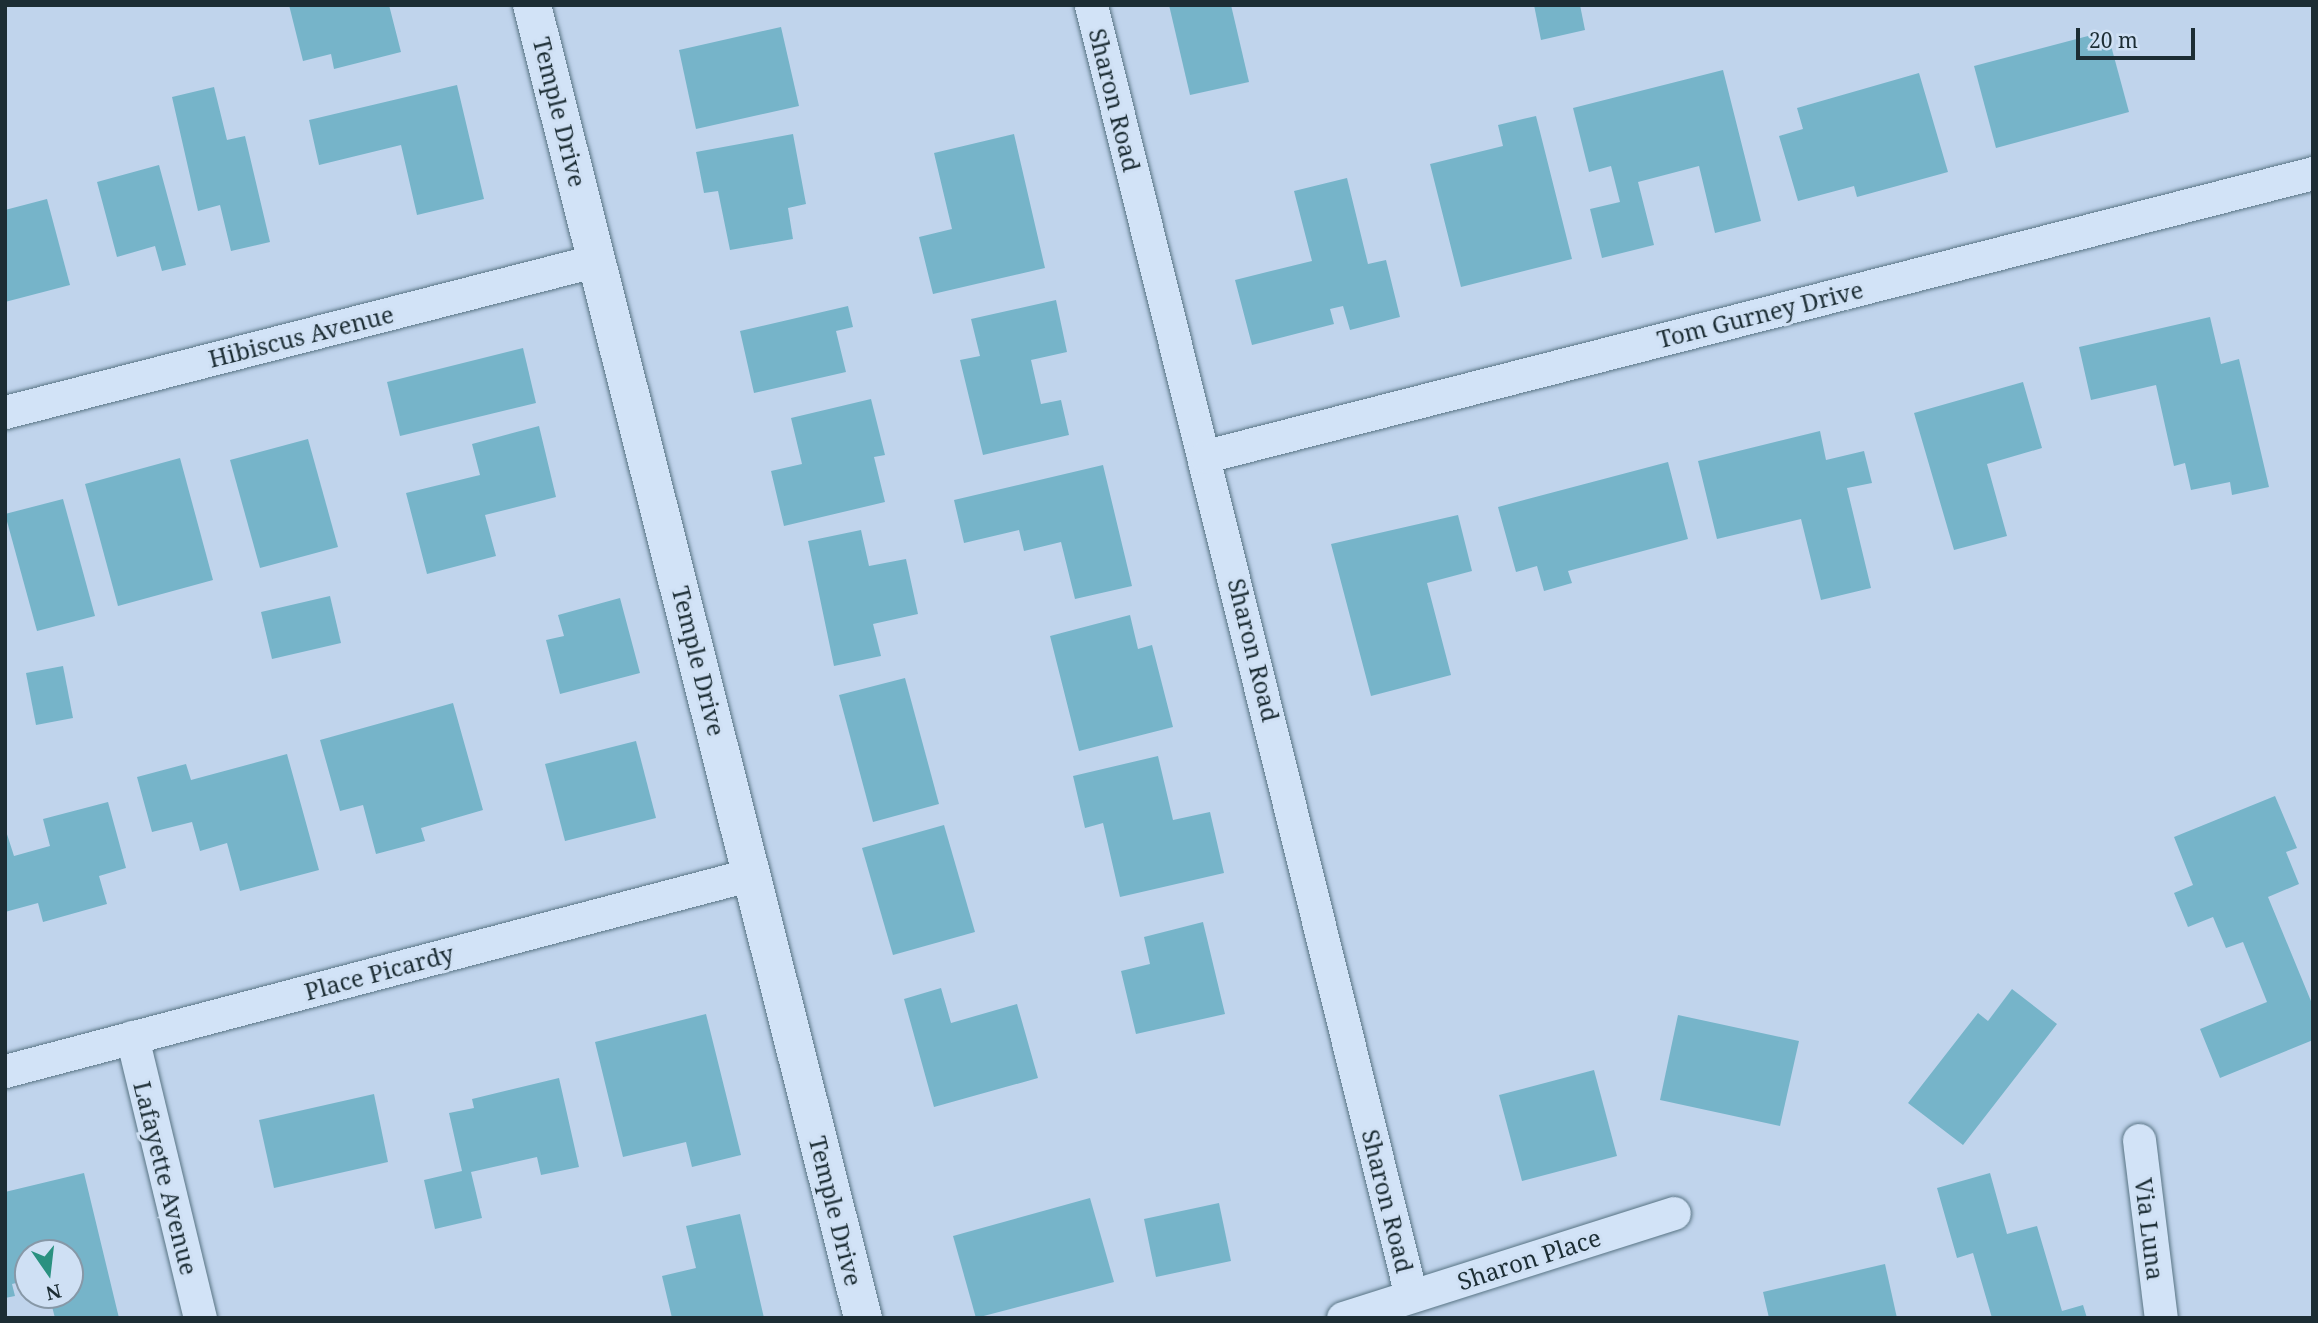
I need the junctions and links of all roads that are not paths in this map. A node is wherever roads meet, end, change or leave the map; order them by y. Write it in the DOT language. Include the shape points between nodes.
graph roads {
  1 [pos="532,5"];
  2 [pos="1091,5"];
  3 [pos="2313,173"];
  4 [pos="598,260"];
  5 [pos="5,412"];
  6 [pos="1206,456"];
  7 [pos="752,874"];
  8 [pos="132,1037"];
  9 [pos="5,1071"];
  10 [pos="2139,1140"];
  11 [pos="1674,1213"];
  12 [pos="1411,1296"];
  13 [pos="200,1318"];
  14 [pos="863,1318"];
  15 [pos="1343,1318"];
  16 [pos="2161,1318"];
  1 -- 4 [label="street, Temple Drive"];
  2 -- 6 [label="street, Sharon Road"];
  3 -- 6 [label="street, Tom Gurney Drive"];
  4 -- 5 [label="street, Hibiscus Avenue"];
  4 -- 7 [label="street, Temple Drive"];
  6 -- 12 [label="street, Sharon Road"];
  7 -- 8 [label="street, Place Picardy"];
  7 -- 14 [label="street, Temple Drive"];
  8 -- 9 [label="street, Place Picardy"];
  8 -- 13 [label="street, Lafayette Avenue"];
  10 -- 16 [label="street, Via Luna"];
  11 -- 12 [label="street, Sharon Place"];
  12 -- 15 [label="street, Sharon Place"];
}
